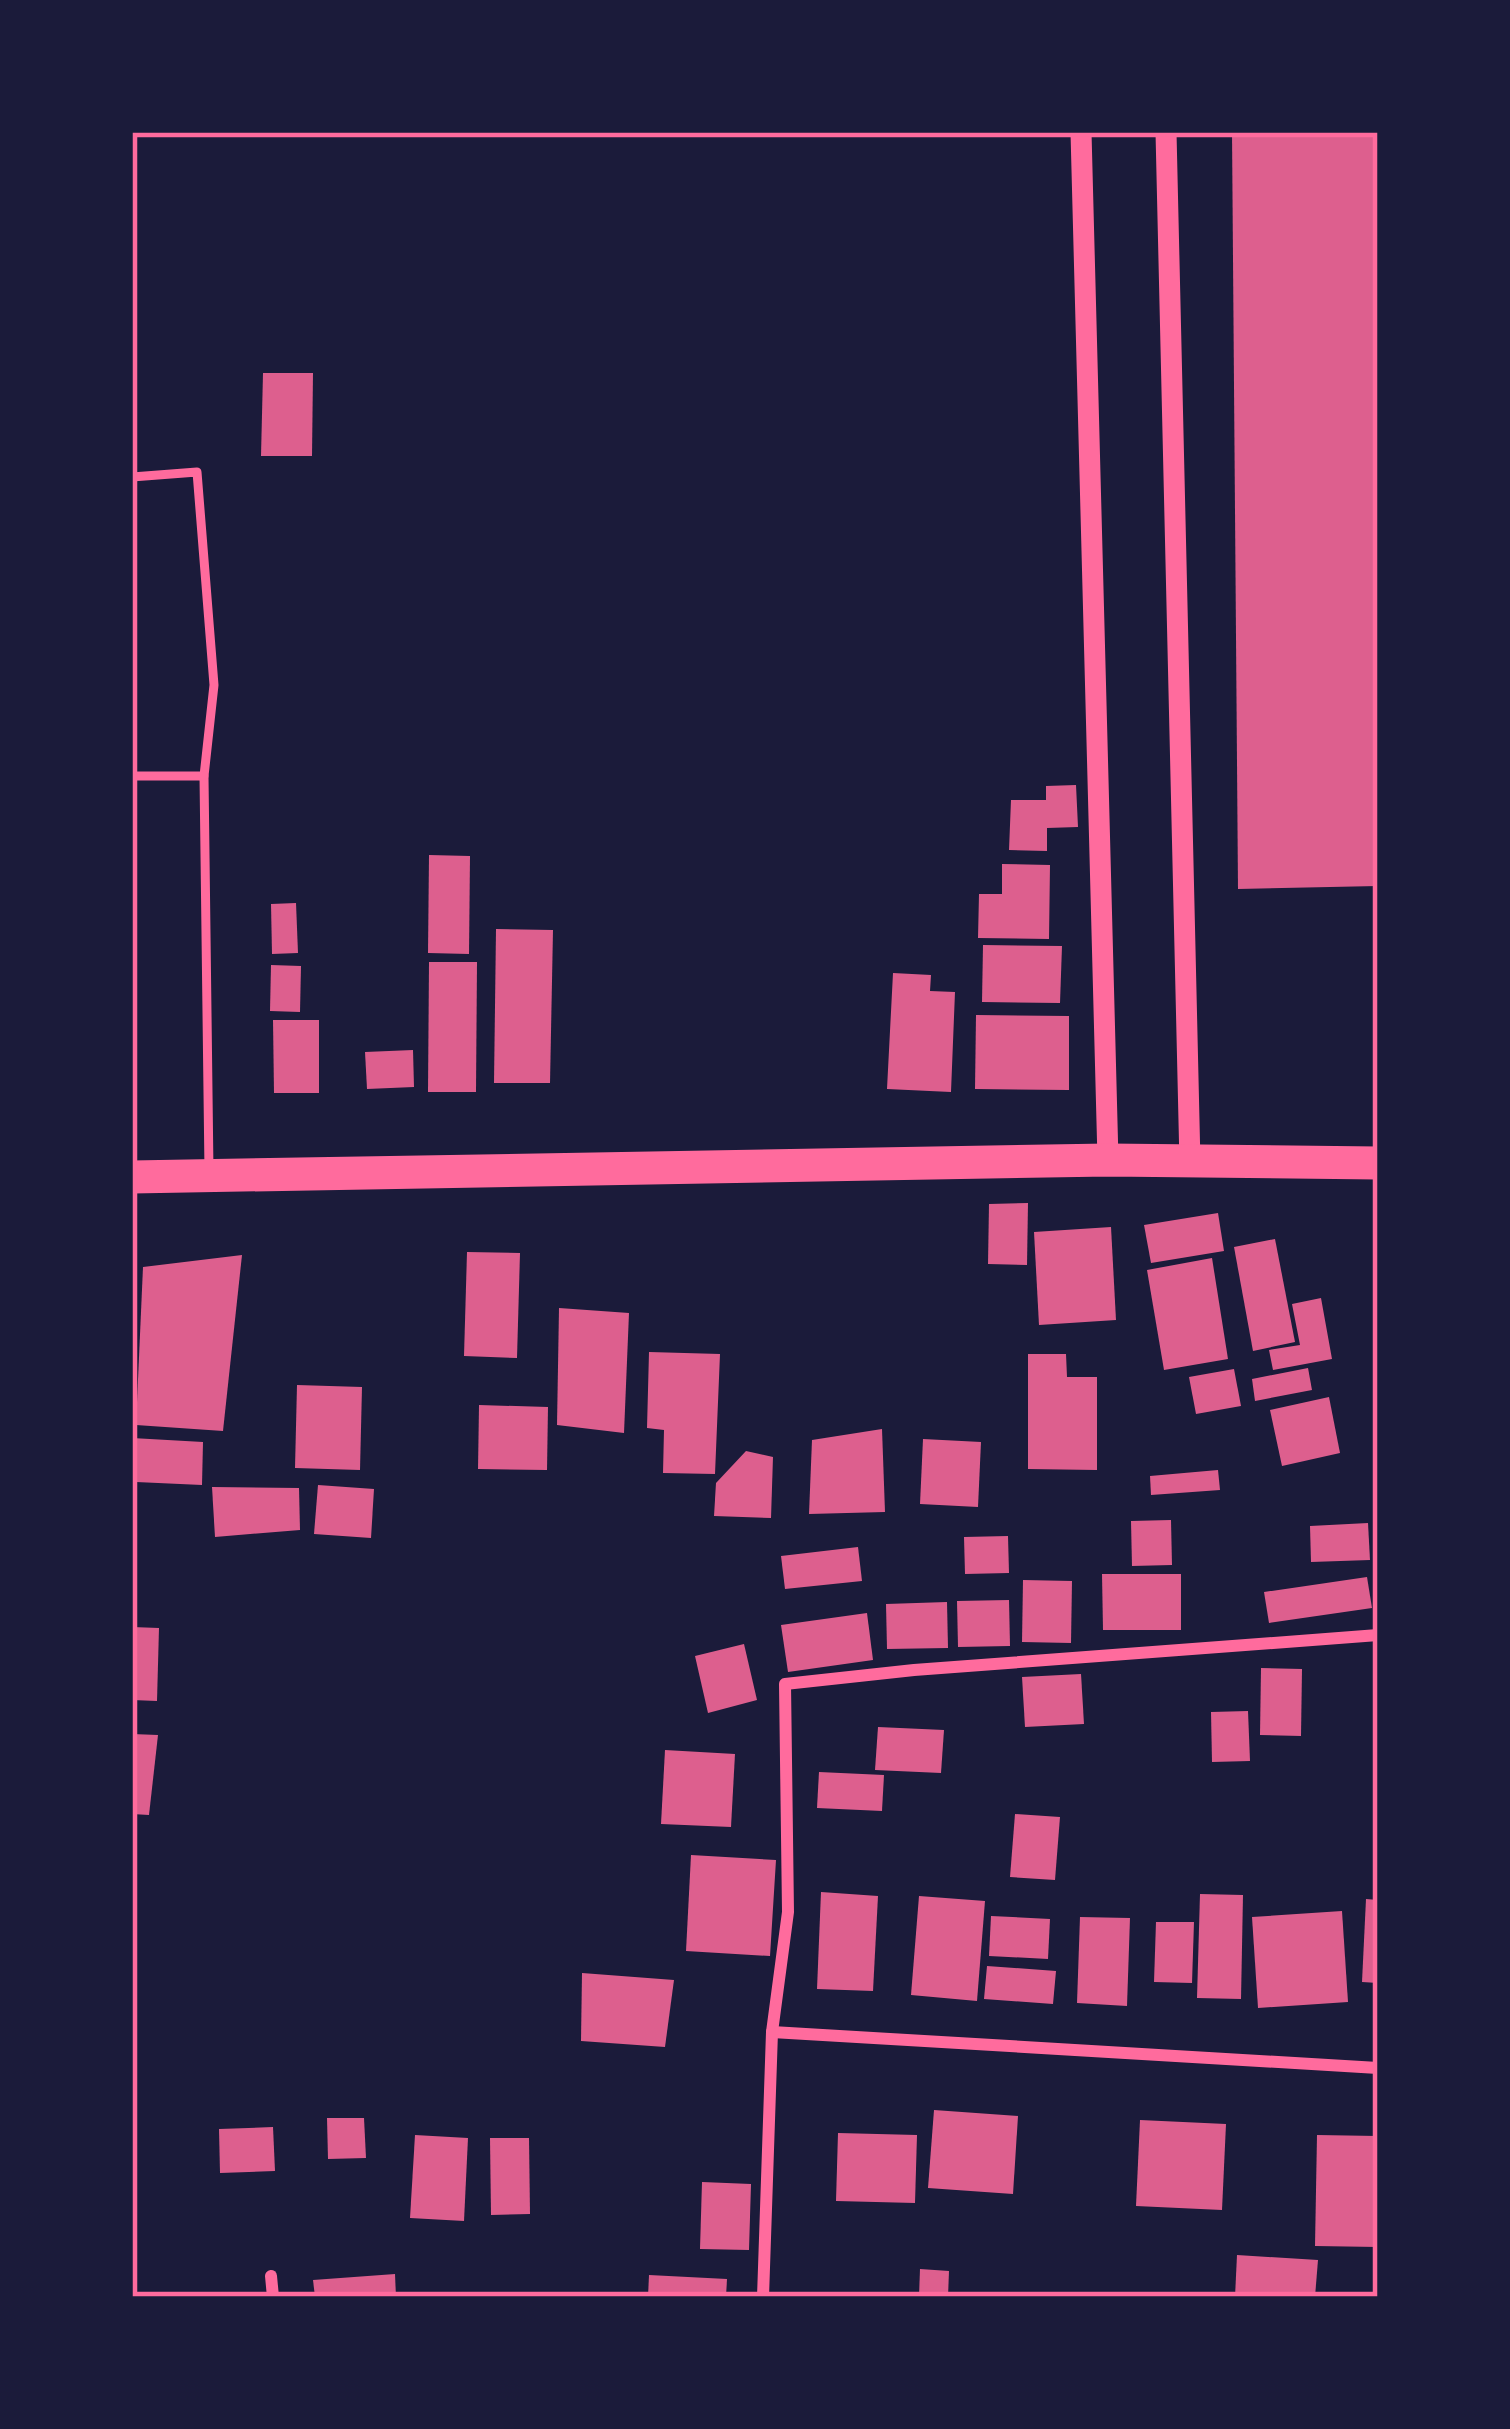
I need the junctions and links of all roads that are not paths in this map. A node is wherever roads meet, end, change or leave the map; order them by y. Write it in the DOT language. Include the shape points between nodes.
graph roads {
  1 [pos="1081,132"];
  2 [pos="1166,132"];
  3 [pos="132,477"];
  4 [pos="132,776"];
  5 [pos="204,776"];
  6 [pos="1108,1160"];
  7 [pos="1378,1163"];
  8 [pos="1190,1164"];
  9 [pos="209,1176"];
  10 [pos="132,1177"];
  11 [pos="1378,1635"];
  12 [pos="772,2032"];
  13 [pos="1378,2068"];
  14 [pos="272,2276"];
  15 [pos="273,2297"];
  16 [pos="763,2297"];
  1 -- 6 [label="street"];
  2 -- 8 [label="street"];
  3 -- 5 [label="lane" via="197,472 214,685"];
  4 -- 5 [label="lane"];
  5 -- 9 [label="lane"];
  6 -- 8 [label="highway"];
  6 -- 9 [label="highway"];
  7 -- 8 [label="highway"];
  9 -- 10 [label="highway"];
  11 -- 12 [label="street" via="785,1684 788,1912"];
  12 -- 13 [label="street"];
  12 -- 16 [label="street"];
  14 -- 15 [label="street"];
}
